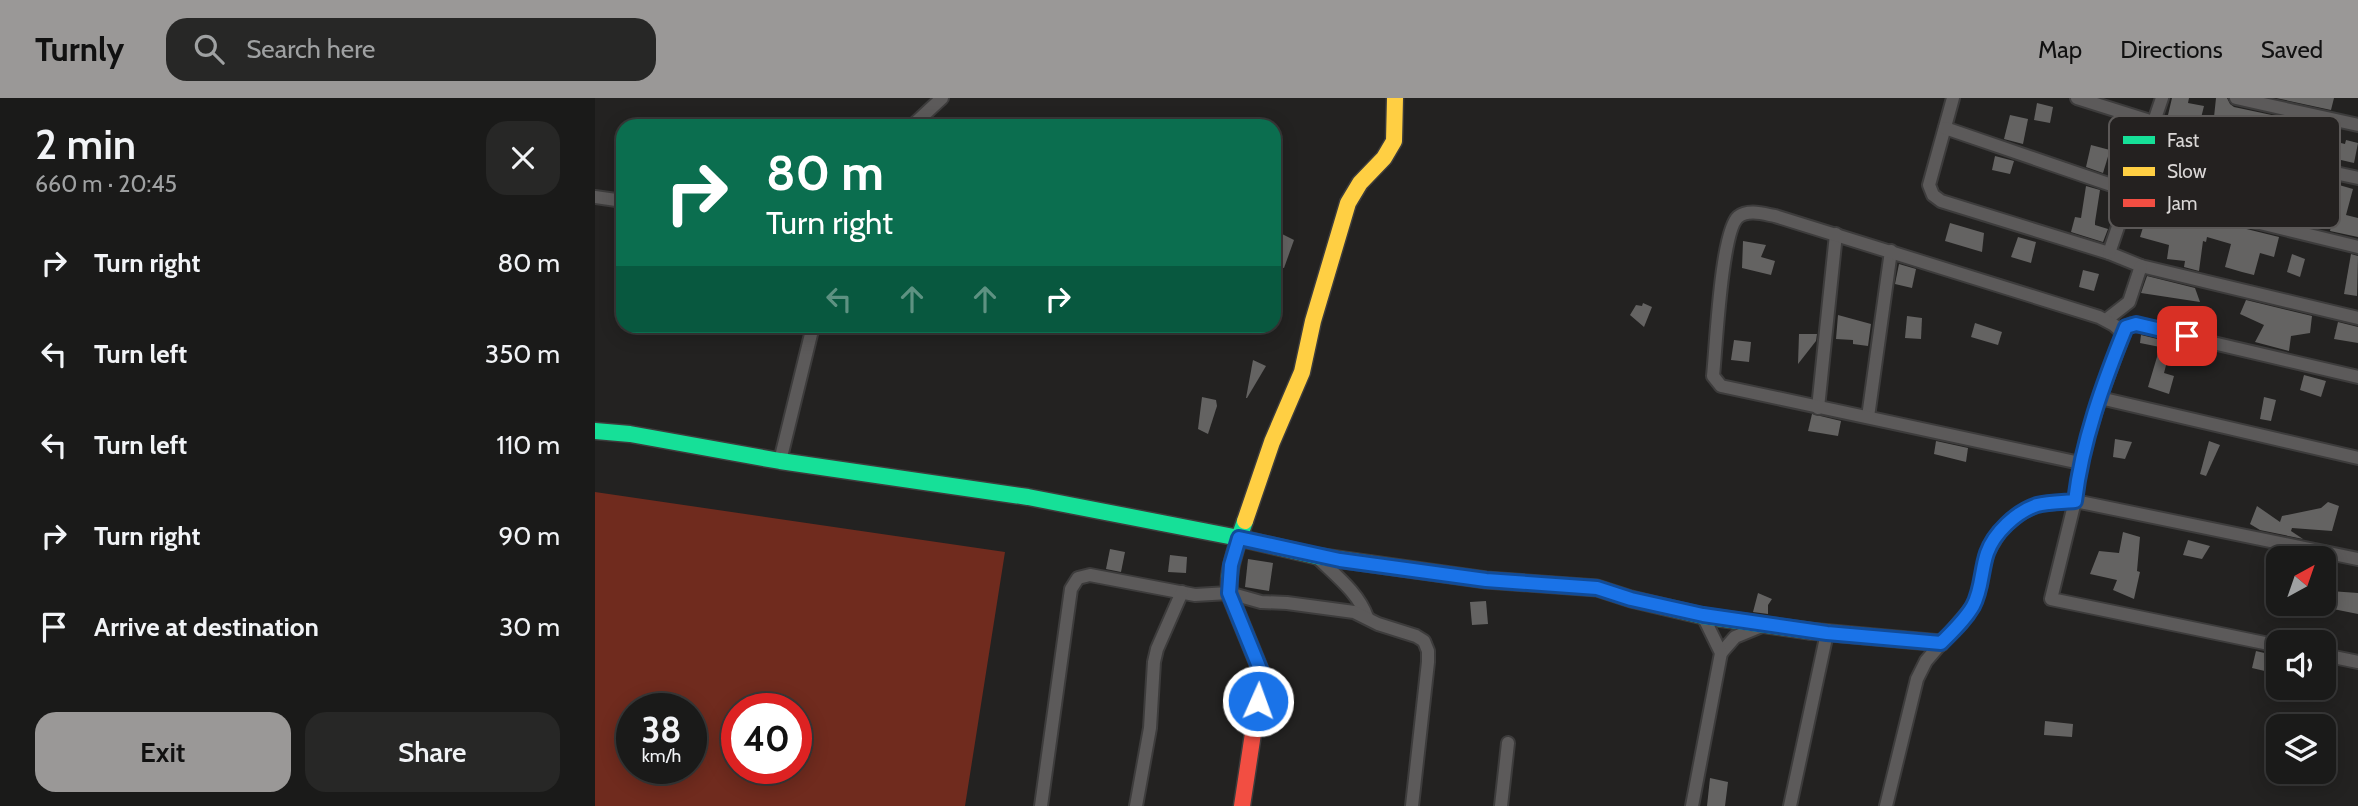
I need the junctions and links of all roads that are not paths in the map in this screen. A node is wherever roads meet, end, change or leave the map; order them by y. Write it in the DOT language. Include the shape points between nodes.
graph roads {
  1 [pos="942,98"];
  2 [pos="1395,98"];
  3 [pos="1953,98"];
  4 [pos="2077,98"];
  5 [pos="2162,98"];
  6 [pos="2236,98"];
  7 [pos="2123,116"];
  8 [pos="2155,116"];
  9 [pos="2317,116"];
  10 [pos="920,119"];
  11 [pos="2340,121"];
  12 [pos="2358,125"];
  13 [pos="1945,128"];
  14 [pos="2340,174"];
  15 [pos="2358,178"];
  16 [pos="2109,184"];
  17 [pos="595,197"];
  18 [pos="616,200"];
  19 [pos="2117,228"];
  20 [pos="2280,228"];
  21 [pos="1836,234"];
  22 [pos="2358,247"];
  23 [pos="1891,251"];
  24 [pos="2109,253"];
  25 [pos="2141,266"];
  26 [pos="2358,318"];
  27 [pos="2106,320"];
  28 [pos="811,333"];
  29 [pos="2123,334"];
  30 [pos="2358,377"];
  31 [pos="2100,398"];
  32 [pos="1818,408"];
  33 [pos="1868,418"];
  34 [pos="595,431"];
  35 [pos="2358,458"];
  36 [pos="780,461"];
  37 [pos="2080,463"];
  38 [pos="2075,501"];
  39 [pos="1239,538"];
  40 [pos="1316,556"];
  41 [pos="2358,559"];
  42 [pos="1182,592"];
  43 [pos="1229,593"];
  44 [pos="1703,615"];
  45 [pos="1367,617"];
  46 [pos="1767,624"];
  47 [pos="1827,633"];
  48 [pos="1941,643"];
  49 [pos="2266,643"];
  50 [pos="1721,653"];
  51 [pos="2336,657"];
  52 [pos="2358,662"];
  53 [pos="1508,743"];
  54 [pos="1041,806"];
  55 [pos="1136,806"];
  56 [pos="1242,806"];
  57 [pos="1412,806"];
  58 [pos="1501,806"];
  59 [pos="1692,806"];
  60 [pos="1790,806"];
  61 [pos="1886,806"];
  1 -- 10 [label="street"];
  2 -- 39 [label="street" via="1391,150 1347,203 1302,372"];
  3 -- 13 [label="street"];
  4 -- 7 [label="street"];
  5 -- 8 [label="street"];
  6 -- 9 [label="street"];
  11 -- 12 [label="street"];
  13 -- 16 [label="street"];
  13 -- 24 [label="street" via="1929,185 1938,198"];
  14 -- 15 [label="street"];
  17 -- 18 [label="street"];
  19 -- 24 [label="street"];
  20 -- 22 [label="street"];
  21 -- 23 [label="street"];
  21 -- 32 [label="street"];
  21 -- 32 [label="street" via="1775,216 1747,213 1739,217 1726,250 1721,292 1716,381 1727,389"];
  23 -- 27 [label="street"];
  23 -- 33 [label="street"];
  24 -- 25 [label="street"];
  25 -- 26 [label="street"];
  25 -- 27 [label="street" via="2129,302"];
  27 -- 29 [label="street"];
  28 -- 36 [label="street"];
  29 -- 30 [label="street" via="2136,324"];
  29 -- 31 [label="street"];
  31 -- 35 [label="street"];
  31 -- 37 [label="street"];
  32 -- 33 [label="street"];
  33 -- 37 [label="street"];
  34 -- 36 [label="street"];
  36 -- 39 [label="street" via="1040,499"];
  37 -- 38 [label="street"];
  38 -- 41 [label="street"];
  38 -- 48 [label="street" via="2037,505 2001,530 1986,555 1973,606"];
  38 -- 49 [label="street" via="2051,599"];
  39 -- 40 [label="street"];
  39 -- 43 [label="street"];
  40 -- 44 [label="street" via="1486,580 1583,585"];
  40 -- 45 [label="street" via="1347,586"];
  42 -- 43 [label="street"];
  42 -- 54 [label="street" via="1090,575 1074,582"];
  42 -- 55 [label="street" via="1154,662 1150,728"];
  43 -- 45 [label="street" via="1261,602 1339,608"];
  43 -- 56 [label="street" via="1262,674"];
  44 -- 46 [label="street"];
  44 -- 50 [label="street"];
  45 -- 57 [label="street" via="1416,636 1428,651"];
  46 -- 47 [label="street"];
  46 -- 50 [label="street" via="1735,637"];
  47 -- 48 [label="street"];
  47 -- 60 [label="street"];
  48 -- 61 [label="street" via="1926,661 1913,691"];
  50 -- 59 [label="street"];
  51 -- 52 [label="street"];
  53 -- 58 [label="street"];
}
